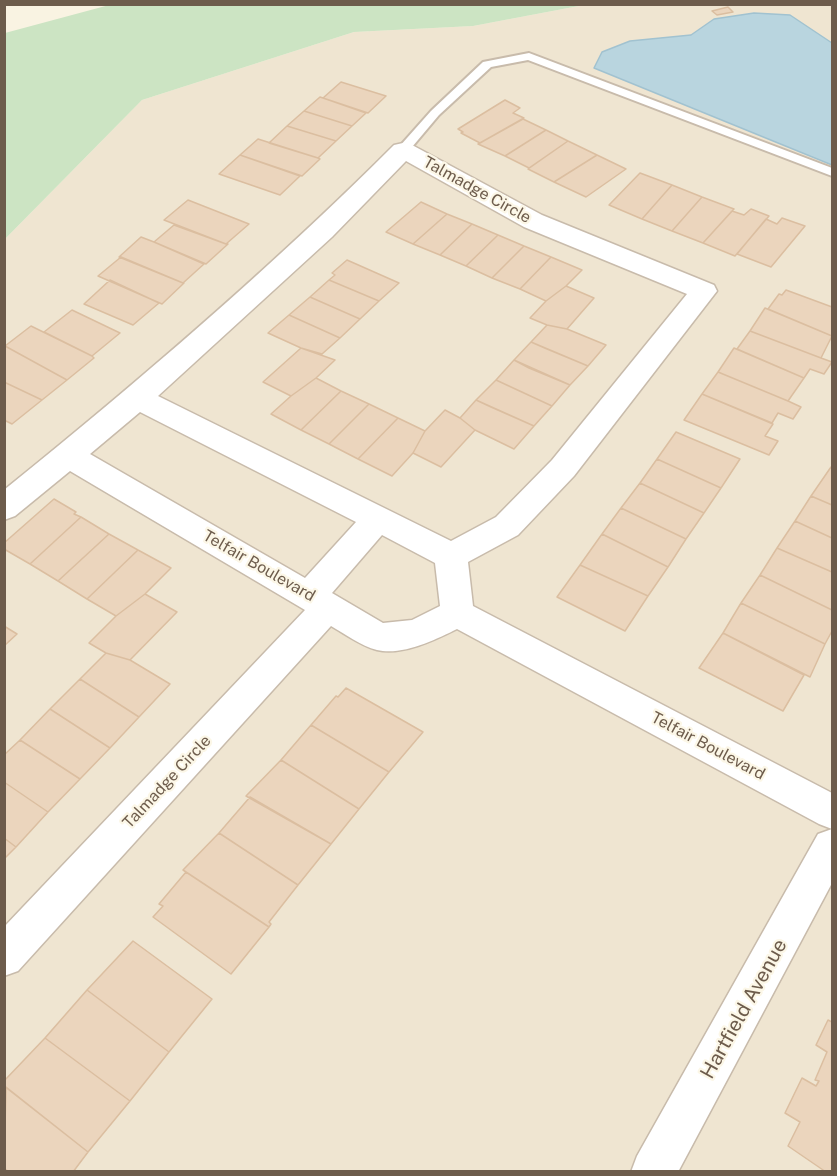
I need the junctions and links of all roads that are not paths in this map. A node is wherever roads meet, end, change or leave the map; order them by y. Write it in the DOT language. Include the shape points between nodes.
graph roads {
  1 [pos="403,150"];
  2 [pos="832,172"];
  3 [pos="138,398"];
  4 [pos="67,455"];
  5 [pos="4,508"];
  6 [pos="378,519"];
  7 [pos="451,556"];
  8 [pos="320,600"];
  9 [pos="457,613"];
  10 [pos="832,812"];
  11 [pos="832,846"];
  12 [pos="4,957"];
  13 [pos="653,1172"];
  1 -- 2 [label="lane" via="435,112 487,64 529,56"];
  1 -- 3 [label="street, Talmadge Circle" via="323,231"];
  1 -- 7 [label="street, Talmadge Circle" via="533,221 704,291 555,476 507,526"];
  3 -- 4 [label="street, Talmadge Circle"];
  3 -- 6 [label="street"];
  4 -- 5 [label="street, Talmadge Circle"];
  4 -- 8 [label="street, Telfair Boulevard"];
  6 -- 7 [label="street"];
  6 -- 8 [label="street, Talmadge Circle"];
  7 -- 9 [label="street"];
  8 -- 9 [label="street, Telfair Boulevard" via="379,637 417,633"];
  8 -- 12 [label="street, Talmadge Circle"];
  9 -- 10 [label="street, Telfair Boulevard"];
  11 -- 13 [label="street, Hartfield Avenue"];
}
